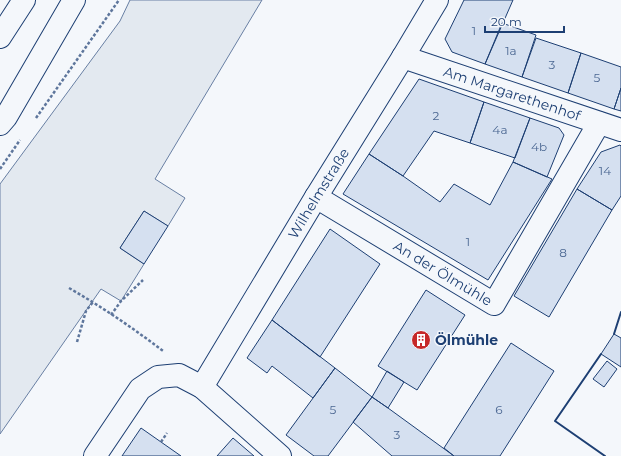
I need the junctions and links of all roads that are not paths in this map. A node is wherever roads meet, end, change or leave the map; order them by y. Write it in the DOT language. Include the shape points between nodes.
graph roads {
  1 [pos="24,0"];
  2 [pos="74,0"];
  3 [pos="437,0"];
  4 [pos="0,37"];
  5 [pos="403,57"];
  6 [pos="599,123"];
  7 [pos="0,124"];
  8 [pos="621,130"];
  9 [pos="316,197"];
  10 [pos="202,388"];
  11 [pos="95,456"];
  12 [pos="280,456"];
  1 -- 4 [label="street"];
  2 -- 7 [label="street"];
  3 -- 5 [label="street, Wilhelmstraße"];
  5 -- 6 [label="street, Am Margarethenhof"];
  5 -- 9 [label="street, Wilhelmstraße"];
  6 -- 8 [label="street, Am Margarethenhof"];
  6 -- 9 [label="street, An der Ölmühle" via="494,304"];
  9 -- 10 [label="street, Wilhelmstraße"];
  10 -- 11 [label="street" via="179,375 158,377 140,389"];
  10 -- 12 [label="street"];
}
